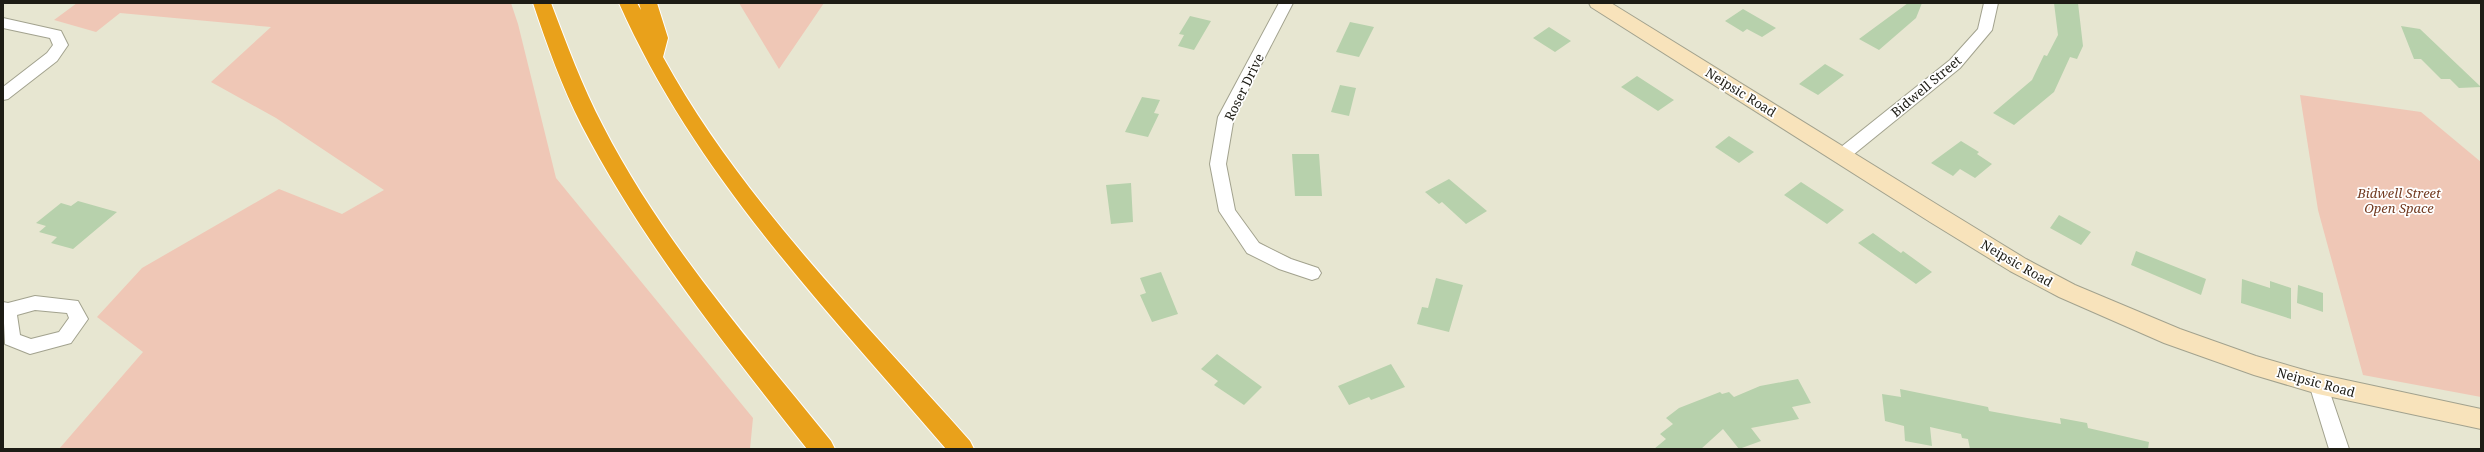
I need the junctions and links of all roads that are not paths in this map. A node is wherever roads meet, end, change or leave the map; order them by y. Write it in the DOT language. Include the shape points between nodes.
graph roads {
  1 [pos="536,3"];
  2 [pos="628,3"];
  3 [pos="648,3"];
  4 [pos="1286,3"];
  5 [pos="1598,3"];
  6 [pos="1991,3"];
  7 [pos="545,13"];
  8 [pos="3,23"];
  9 [pos="654,59"];
  10 [pos="3,95"];
  11 [pos="1842,155"];
  12 [pos="1312,273"];
  13 [pos="2318,384"];
  14 [pos="2481,419"];
  15 [pos="822,449"];
  16 [pos="962,449"];
  17 [pos="2339,449"];
  1 -- 7 [label="highway"];
  2 -- 9 [label="highway"];
  3 -- 9 [label="highway" via="658,38"];
  4 -- 12 [label="street, Roser Drive" via="1226,117 1218,164 1227,211 1253,248 1285,264"];
  5 -- 11 [label="street, Neipsic Road"];
  6 -- 11 [label="street, Bidwell Street" via="1985,30 1955,64"];
  7 -- 15 [label="highway" via="565,69 586,116 636,203 695,287"];
  8 -- 10 [label="street" via="56,34 61,45 52,57"];
  9 -- 16 [label="highway" via="688,119 745,198"];
  11 -- 13 [label="street, Neipsic Road" via="2018,265 2067,291 2172,336"];
  13 -- 14 [label="street, Neipsic Road"];
  13 -- 17 [label="street"];
}
